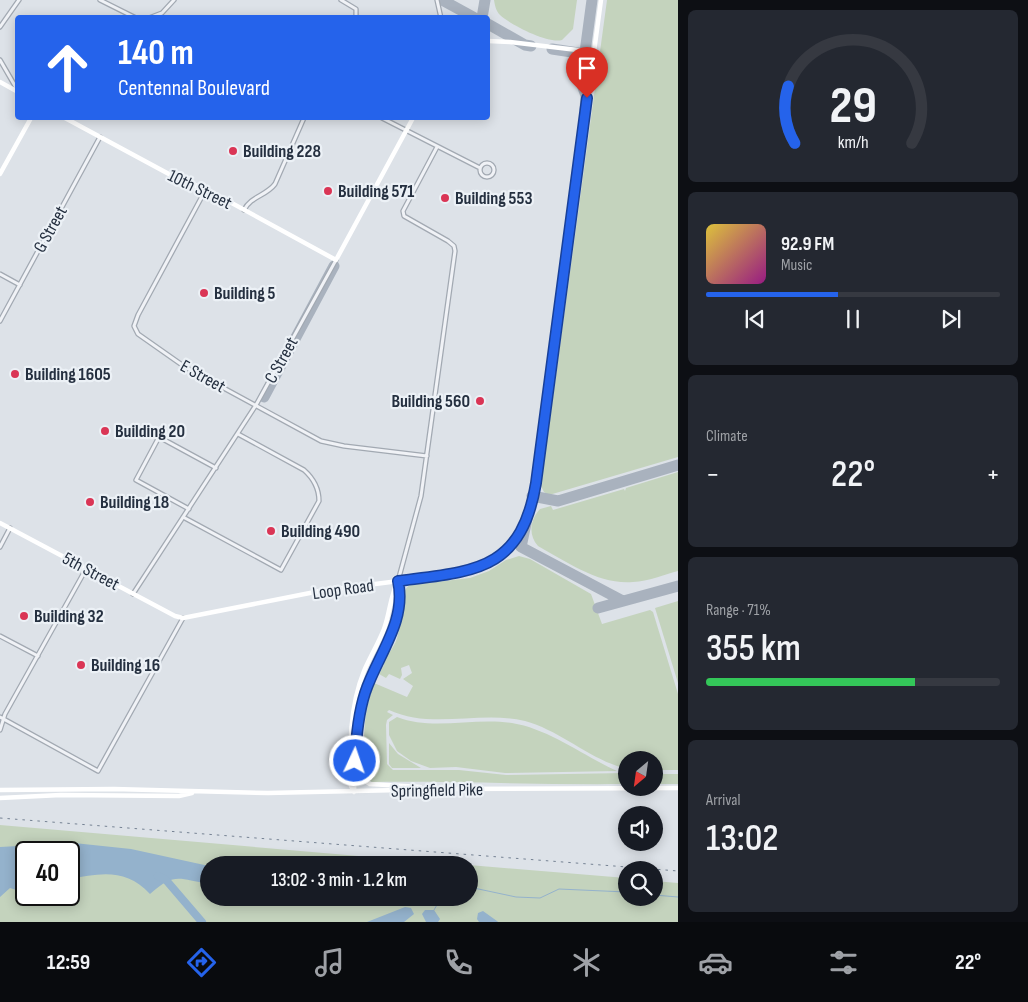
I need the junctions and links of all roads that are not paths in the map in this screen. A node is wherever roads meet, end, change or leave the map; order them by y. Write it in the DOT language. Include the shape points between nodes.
graph roads {
  1 [pos="19,0"];
  2 [pos="100,0"];
  3 [pos="174,0"];
  4 [pos="342,0"];
  5 [pos="437,0"];
  6 [pos="601,0"];
  7 [pos="130,15"];
  8 [pos="157,15"];
  9 [pos="357,15"];
  10 [pos="440,15"];
  11 [pos="0,27"];
  12 [pos="490,41"];
  13 [pos="594,52"];
  14 [pos="0,60"];
  15 [pos="0,82"];
  16 [pos="15,86"];
  17 [pos="15,90"];
  18 [pos="30,120"];
  19 [pos="69,120"];
  20 [pos="303,120"];
  21 [pos="386,120"];
  22 [pos="412,120"];
  23 [pos="406,130"];
  24 [pos="100,136"];
  25 [pos="437,147"];
  26 [pos="480,168"];
  27 [pos="0,174"];
  28 [pos="206,189"];
  29 [pos="244,210"];
  30 [pos="336,260"];
  31 [pos="0,274"];
  32 [pos="20,284"];
  33 [pos="0,321"];
  34 [pos="256,405"];
  35 [pos="238,434"];
  36 [pos="427,456"];
  37 [pos="216,468"];
  38 [pos="189,509"];
  39 [pos="184,517"];
  40 [pos="0,523"];
  41 [pos="10,528"];
  42 [pos="0,547"];
  43 [pos="86,569"];
  44 [pos="398,581"];
  45 [pos="133,594"];
  46 [pos="183,618"];
  47 [pos="0,636"];
  48 [pos="38,656"];
  49 [pos="359,716"];
  50 [pos="2,718"];
  51 [pos="0,730"];
  52 [pos="678,788"];
  53 [pos="444,789"];
  54 [pos="0,790"];
  55 [pos="196,792"];
  56 [pos="354,792"];
  57 [pos="0,798"];
  1 -- 11 [label="street"];
  2 -- 7 [label="street"];
  3 -- 8 [label="street"];
  4 -- 9 [label="street" via="355,8"];
  5 -- 10 [label="street"];
  6 -- 13 [label="street, Loop Road"];
  12 -- 13 [label="street"];
  13 -- 44 [label="street, Loop Road" via="536,483 525,525 502,555 486,565 463,572"];
  14 -- 16 [label="street"];
  15 -- 17 [label="street"];
  18 -- 27 [label="street"];
  19 -- 24 [label="street, 10th Street"];
  20 -- 29 [label="street" via="272,188 251,200"];
  21 -- 23 [label="street"];
  22 -- 23 [label="street, C Street"];
  23 -- 25 [label="street"];
  23 -- 30 [label="street, C Street"];
  24 -- 28 [label="street, 10th Street" via="180,180"];
  24 -- 32 [label="street, G Street"];
  25 -- 26 [label="street"];
  25 -- 36 [label="street" via="402,210 404,216 448,241 455,249"];
  26 -- 26 [label="street" via="480,174 485,177 490,177 494,171 487,163"];
  28 -- 29 [label="street, 10th Street"];
  28 -- 34 [label="street, E Street" via="138,315 135,328 140,337 171,359"];
  29 -- 30 [label="street, 10th Street"];
  30 -- 34 [label="street, C Street"];
  31 -- 32 [label="street"];
  32 -- 33 [label="street, G Street"];
  34 -- 35 [label="street, C Street"];
  34 -- 36 [label="street, E Street" via="327,443"];
  35 -- 37 [label="street, C Street"];
  35 -- 39 [label="street" via="304,470 318,490 319,501 281,570"];
  36 -- 44 [label="street" via="419,505"];
  37 -- 38 [label="street, C Street"];
  37 -- 38 [label="street" via="159,437 136,480"];
  38 -- 39 [label="street, C Street"];
  39 -- 45 [label="street, C Street"];
  40 -- 41 [label="street, 5th Street"];
  41 -- 42 [label="street"];
  41 -- 43 [label="street, 5th Street"];
  43 -- 45 [label="street, 5th Street"];
  43 -- 48 [label="street"];
  44 -- 46 [label="street, Loop Road" via="325,590"];
  44 -- 49 [label="street" via="398,607 380,665 372,674"];
  44 -- 56 [label="street" via="384,629 364,671 354,706 350,738 351,786"];
  45 -- 46 [label="street, 5th Street"];
  46 -- 50 [label="street" via="98,771"];
  47 -- 48 [label="street"];
  48 -- 50 [label="street"];
  49 -- 53 [label="street" via="360,772 365,781"];
  49 -- 56 [label="street"];
  50 -- 51 [label="street"];
  52 -- 53 [label="street, Springfield Pike"];
  53 -- 56 [label="street, Springfield Pike"];
  54 -- 55 [label="street, Springfield Pike"];
  55 -- 56 [label="street, Springfield Pike"];
  55 -- 57 [label="street, Springfield Pike" via="179,796"];
}
